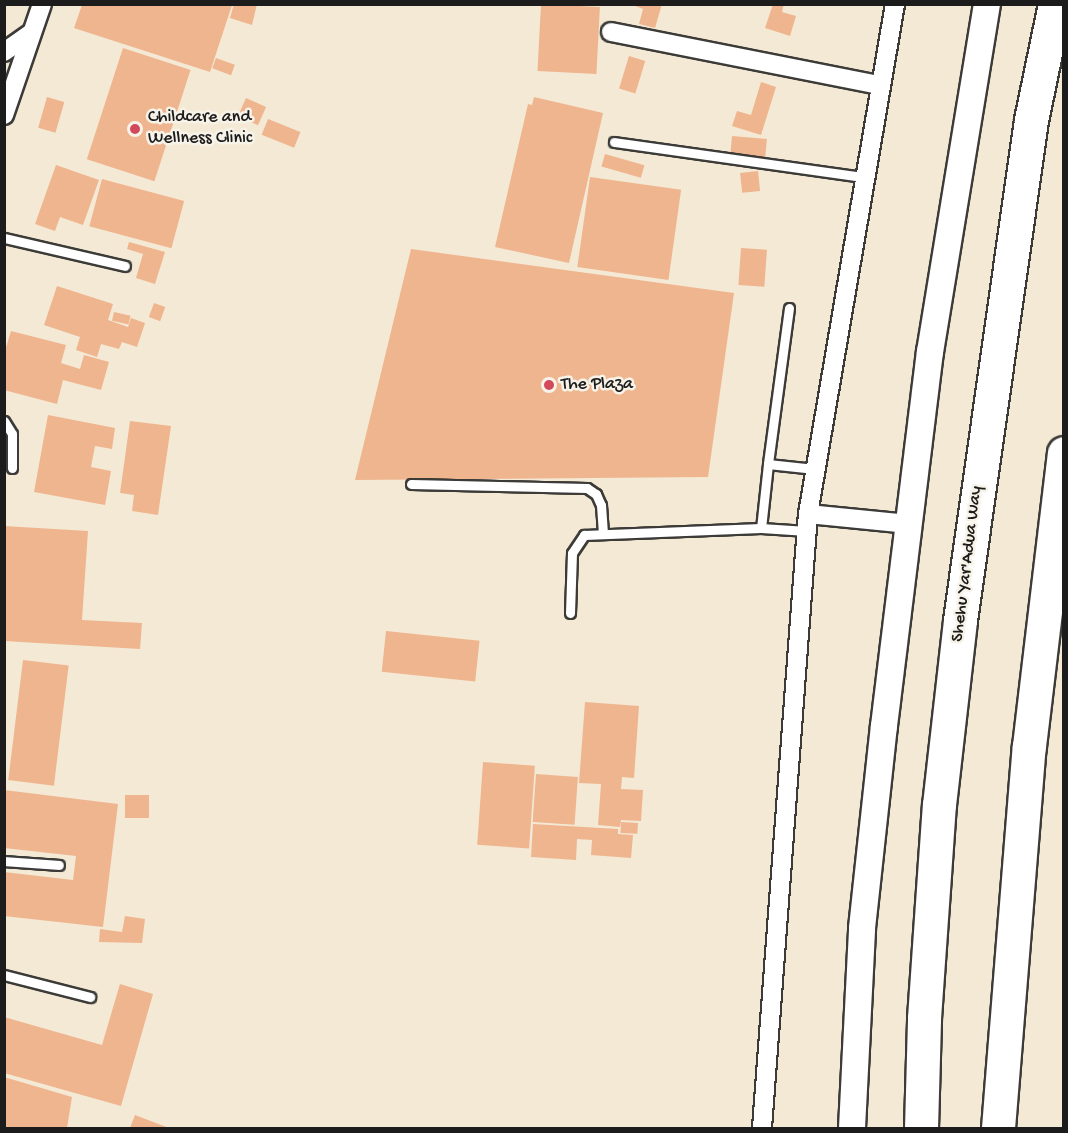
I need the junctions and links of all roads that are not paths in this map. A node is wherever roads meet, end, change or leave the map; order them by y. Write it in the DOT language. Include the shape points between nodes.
graph roads {
  1 [pos="42,4"];
  2 [pos="895,4"];
  3 [pos="987,4"];
  4 [pos="1055,4"];
  5 [pos="611,32"];
  6 [pos="31,33"];
  7 [pos="4,52"];
  8 [pos="879,85"];
  9 [pos="5,115"];
  10 [pos="615,142"];
  11 [pos="864,177"];
  12 [pos="4,238"];
  13 [pos="125,266"];
  14 [pos="789,308"];
  15 [pos="4,421"];
  16 [pos="1064,453"];
  17 [pos="768,464"];
  18 [pos="12,468"];
  19 [pos="815,469"];
  20 [pos="411,484"];
  21 [pos="807,523"];
  22 [pos="909,524"];
  23 [pos="761,528"];
  24 [pos="603,533"];
  25 [pos="570,613"];
  26 [pos="4,861"];
  27 [pos="59,865"];
  28 [pos="4,975"];
  29 [pos="90,997"];
  30 [pos="762,1128"];
  31 [pos="852,1128"];
  32 [pos="921,1128"];
  33 [pos="998,1128"];
  1 -- 6 [label="street"];
  2 -- 8 [label="street"];
  3 -- 22 [label="street" via="930,352"];
  4 -- 32 [label="highway, Shehu Yar'Adua Way" via="1031,120 960,621 938,817 924,1018"];
  5 -- 8 [label="street"];
  6 -- 7 [label="street"];
  6 -- 9 [label="street"];
  8 -- 11 [label="street"];
  10 -- 11 [label="lane"];
  11 -- 19 [label="street"];
  12 -- 13 [label="lane"];
  14 -- 17 [label="lane"];
  15 -- 18 [label="lane" via="12,434"];
  16 -- 33 [label="highway" via="1029,746"];
  17 -- 19 [label="lane"];
  17 -- 23 [label="lane"];
  19 -- 21 [label="street"];
  20 -- 24 [label="lane" via="587,488 596,494 601,505"];
  21 -- 22 [label="street"];
  21 -- 23 [label="lane"];
  21 -- 30 [label="street"];
  22 -- 31 [label="street" via="862,928"];
  23 -- 24 [label="lane"];
  24 -- 25 [label="lane" via="584,535 572,553"];
  26 -- 27 [label="lane"];
  28 -- 29 [label="lane"];
}
